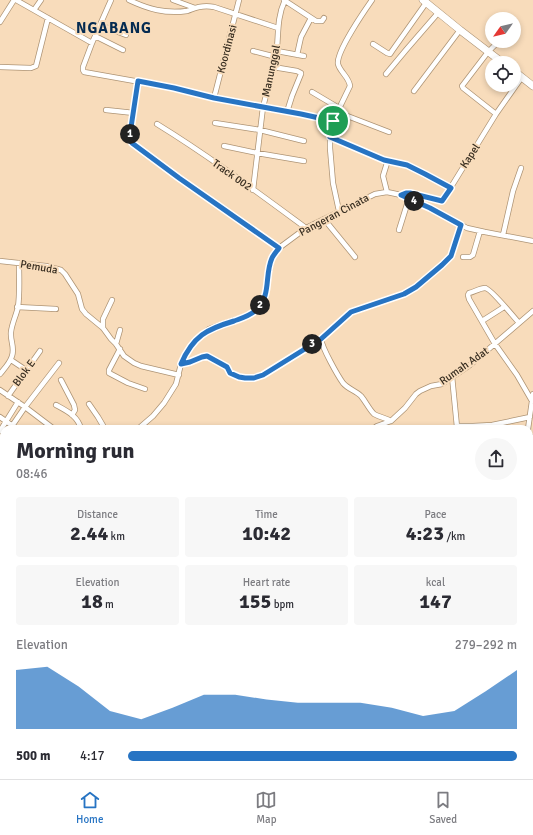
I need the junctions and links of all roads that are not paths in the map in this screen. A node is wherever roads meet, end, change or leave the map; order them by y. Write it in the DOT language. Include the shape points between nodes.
graph roads {
  1 [pos="15,0"];
  2 [pos="41,0"];
  3 [pos="111,0"];
  4 [pos="129,0"];
  5 [pos="173,0"];
  6 [pos="199,0"];
  7 [pos="239,0"];
  8 [pos="285,0"];
  9 [pos="372,0"];
  10 [pos="179,1"];
  11 [pos="425,2"];
  12 [pos="196,8"];
  13 [pos="34,10"];
  14 [pos="438,13"];
  15 [pos="236,14"];
  16 [pos="48,18"];
  17 [pos="311,18"];
  18 [pos="324,18"];
  19 [pos="0,22"];
  20 [pos="100,24"];
  21 [pos="278,28"];
  22 [pos="460,30"];
  23 [pos="126,35"];
  24 [pos="95,36"];
  25 [pos="92,43"];
  26 [pos="373,44"];
  27 [pos="492,48"];
  28 [pos="123,50"];
  29 [pos="253,51"];
  30 [pos="277,51"];
  31 [pos="488,52"];
  32 [pos="297,55"];
  33 [pos="304,56"];
  34 [pos="493,56"];
  35 [pos="276,57"];
  36 [pos="0,67"];
  37 [pos="273,67"];
  38 [pos="386,74"];
  39 [pos="522,77"];
  40 [pos="138,81"];
  41 [pos="533,86"];
  42 [pos="414,91"];
  43 [pos="312,92"];
  44 [pos="214,98"];
  45 [pos="263,107"];
  46 [pos="106,110"];
  47 [pos="338,110"];
  48 [pos="287,112"];
  49 [pos="134,113"];
  50 [pos="496,114"];
  51 [pos="333,121"];
  52 [pos="215,123"];
  53 [pos="157,124"];
  54 [pos="260,130"];
  55 [pos="389,132"];
  56 [pos="330,137"];
  57 [pos="304,141"];
  58 [pos="224,146"];
  59 [pos="257,153"];
  60 [pos="384,160"];
  61 [pos="304,161"];
  62 [pos="521,168"];
  63 [pos="451,188"];
  64 [pos="253,190"];
  65 [pos="387,192"];
  66 [pos="401,195"];
  67 [pos="409,198"];
  68 [pos="338,211"];
  69 [pos="324,219"];
  70 [pos="461,225"];
  71 [pos="306,228"];
  72 [pos="399,230"];
  73 [pos="480,231"];
  74 [pos="503,235"];
  75 [pos="533,241"];
  76 [pos="279,248"];
  77 [pos="462,257"];
  78 [pos="354,258"];
  79 [pos="0,262"];
  80 [pos="19,263"];
  81 [pos="112,300"];
  82 [pos="18,307"];
  83 [pos="504,307"];
  84 [pos="56,309"];
  85 [pos="533,310"];
  86 [pos="482,321"];
  87 [pos="519,323"];
  88 [pos="103,328"];
  89 [pos="120,330"];
  90 [pos="321,339"];
  91 [pos="116,344"];
  92 [pos="496,344"];
  93 [pos="120,349"];
  94 [pos="40,351"];
  95 [pos="11,360"];
  96 [pos="58,363"];
  97 [pos="181,364"];
  98 [pos="26,370"];
  99 [pos="0,374"];
  100 [pos="179,375"];
  101 [pos="452,376"];
  102 [pos="61,380"];
  103 [pos="144,389"];
  104 [pos="0,390"];
  105 [pos="533,394"];
  106 [pos="8,396"];
  107 [pos="532,401"];
  108 [pos="18,402"];
  109 [pos="88,404"];
  110 [pos="56,405"];
  111 [pos="25,407"];
  112 [pos="72,415"];
  113 [pos="0,417"];
  114 [pos="530,417"];
  115 [pos="391,421"];
  116 [pos="6,422"];
  117 [pos="4,425"];
  118 [pos="10,425"];
  119 [pos="13,425"];
  120 [pos="49,425"];
  121 [pos="80,425"];
  122 [pos="103,425"];
  123 [pos="142,425"];
  124 [pos="380,425"];
  125 [pos="457,425"];
  126 [pos="492,425"];
  127 [pos="529,425"];
  1 -- 13 [label="street"];
  1 -- 19 [label="street"];
  2 -- 13 [label="street"];
  3 -- 20 [label="street"];
  4 -- 12 [label="street" via="161,11 179,12"];
  5 -- 10 [label="street"];
  6 -- 12 [label="street"];
  7 -- 15 [label="street, Koordinasi"];
  8 -- 17 [label="street"];
  8 -- 21 [label="street, Manunggal"];
  9 -- 47 [label="street" via="338,59 350,86"];
  10 -- 12 [label="street"];
  11 -- 14 [label="highway"];
  11 -- 26 [label="street" via="390,54"];
  12 -- 15 [label="street" via="214,7"];
  13 -- 16 [label="street"];
  14 -- 22 [label="highway"];
  14 -- 38 [label="street"];
  15 -- 21 [label="street"];
  15 -- 44 [label="street, Koordinasi"];
  16 -- 25 [label="street"];
  16 -- 36 [label="street" via="36,66"];
  17 -- 18 [label="street" via="321,22"];
  17 -- 32 [label="street" via="301,37"];
  20 -- 23 [label="street"];
  20 -- 24 [label="street"];
  21 -- 30 [label="street, Manunggal"];
  22 -- 31 [label="highway"];
  22 -- 42 [label="street"];
  24 -- 25 [label="street"];
  24 -- 28 [label="street"];
  25 -- 40 [label="street" via="83,71"];
  27 -- 31 [label="street"];
  29 -- 35 [label="street"];
  30 -- 32 [label="street"];
  30 -- 35 [label="street, Manunggal"];
  31 -- 34 [label="highway"];
  31 -- 50 [label="street" via="462,88"];
  32 -- 33 [label="street"];
  35 -- 37 [label="street, Manunggal"];
  37 -- 45 [label="street, Manunggal"];
  37 -- 48 [label="street" via="298,71 301,74"];
  39 -- 41 [label="highway"];
  39 -- 50 [label="street, Kapel"];
  40 -- 44 [label="street"];
  40 -- 49 [label="street"];
  43 -- 47 [label="street"];
  44 -- 45 [label="street"];
  45 -- 48 [label="street"];
  45 -- 54 [label="street, Manunggal"];
  46 -- 49 [label="street"];
  47 -- 51 [label="street"];
  47 -- 55 [label="street"];
  48 -- 51 [label="street"];
  49 -- 76 [label="street" via="130,139 134,146"];
  50 -- 63 [label="street, Kapel"];
  51 -- 56 [label="street"];
  52 -- 54 [label="street"];
  53 -- 64 [label="street, Track 002"];
  54 -- 57 [label="street"];
  54 -- 59 [label="street, Manunggal"];
  56 -- 60 [label="street"];
  56 -- 68 [label="street"];
  58 -- 59 [label="street"];
  59 -- 61 [label="street"];
  59 -- 64 [label="street, Manunggal"];
  60 -- 63 [label="street" via="407,165"];
  60 -- 65 [label="street" via="386,163 383,176"];
  62 -- 74 [label="street"];
  63 -- 66 [label="street, Kapel" via="442,201 410,193"];
  64 -- 71 [label="street, Track 002"];
  65 -- 66 [label="street, Pangeran Cinata"];
  65 -- 68 [label="street, Pangeran Cinata" via="375,194"];
  66 -- 67 [label="street, Pangeran Cinata"];
  67 -- 70 [label="street, Pangeran Cinata"];
  67 -- 72 [label="street"];
  68 -- 69 [label="street, Pangeran Cinata"];
  69 -- 71 [label="street, Pangeran Cinata"];
  69 -- 78 [label="street"];
  70 -- 73 [label="street, Pangeran Cinata"];
  70 -- 90 [label="street" via="451,256 419,285 404,294 351,312"];
  71 -- 76 [label="street, Pangeran Cinata"];
  73 -- 74 [label="street, Pangeran Cinata"];
  73 -- 77 [label="street" via="473,255"];
  74 -- 75 [label="street, Pangeran Cinata"];
  76 -- 97 [label="street, Pangeran Cinata" via="272,258 265,298 258,308 247,316 217,326 203,334 186,352"];
  79 -- 80 [label="street, Pemuda"];
  80 -- 82 [label="street"];
  80 -- 88 [label="street, Pemuda" via="51,267 63,272 78,294 86,314"];
  81 -- 88 [label="street" via="103,319"];
  82 -- 84 [label="street"];
  82 -- 95 [label="street" via="12,324 11,337 14,348"];
  83 -- 86 [label="street"];
  83 -- 86 [label="street" via="488,289 469,293 469,299"];
  83 -- 87 [label="street"];
  85 -- 87 [label="street, Rumah Adat"];
  86 -- 92 [label="street"];
  87 -- 92 [label="street, Rumah Adat"];
  88 -- 91 [label="street"];
  89 -- 91 [label="street"];
  90 -- 97 [label="street" via="254,378 241,378 232,374 227,367 207,356"];
  90 -- 115 [label="street" via="325,353 343,383 361,397 373,413"];
  91 -- 93 [label="street"];
  92 -- 101 [label="street, Rumah Adat"];
  92 -- 107 [label="street" via="518,375"];
  93 -- 100 [label="street" via="134,364"];
  93 -- 103 [label="street" via="108,373"];
  94 -- 98 [label="street, Blok E"];
  95 -- 98 [label="street"];
  95 -- 99 [label="street"];
  96 -- 111 [label="street"];
  97 -- 100 [label="street, Pangeran Cinata"];
  98 -- 106 [label="street, Blok E"];
  100 -- 123 [label="street, Pangeran Cinata" via="168,398"];
  101 -- 115 [label="street, Rumah Adat" via="442,384 418,393"];
  101 -- 125 [label="street"];
  102 -- 112 [label="street" via="74,405"];
  104 -- 106 [label="street"];
  105 -- 107 [label="street"];
  106 -- 108 [label="street"];
  107 -- 114 [label="street"];
  108 -- 111 [label="street"];
  108 -- 116 [label="street"];
  109 -- 122 [label="street"];
  110 -- 112 [label="street"];
  111 -- 119 [label="street"];
  111 -- 120 [label="street"];
  112 -- 121 [label="street"];
  113 -- 116 [label="street"];
  114 -- 126 [label="street"];
  114 -- 127 [label="street"];
  115 -- 124 [label="street, Rumah Adat"];
  116 -- 117 [label="street"];
  116 -- 118 [label="street"];
}
